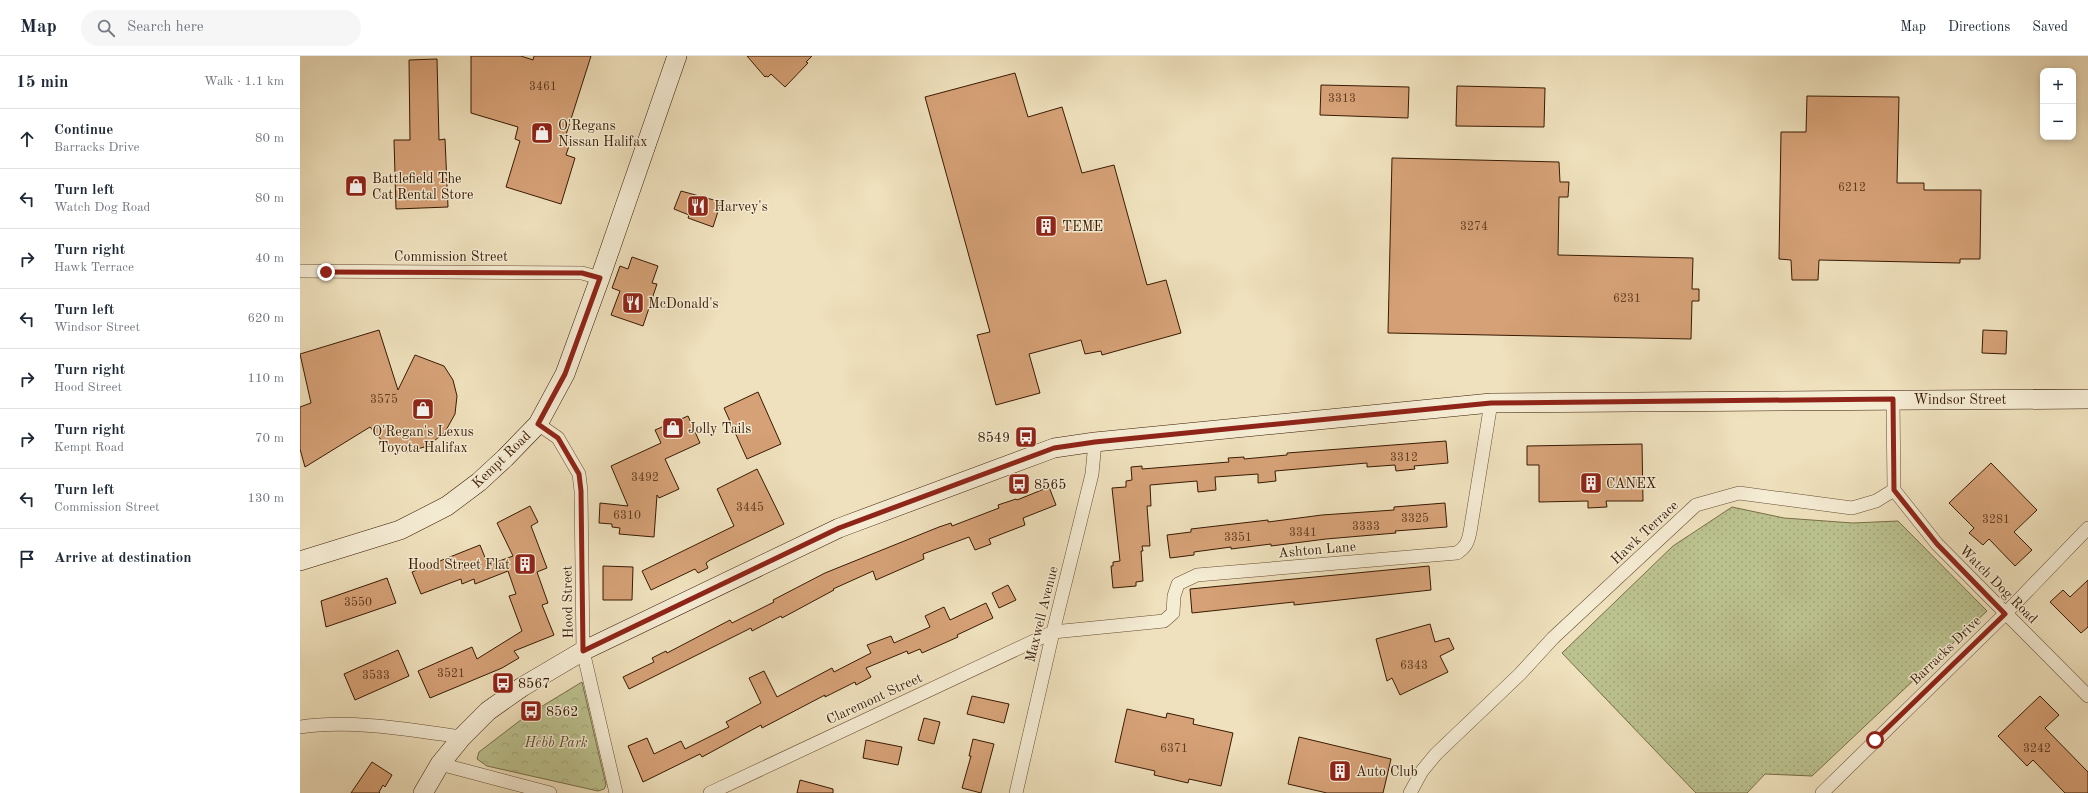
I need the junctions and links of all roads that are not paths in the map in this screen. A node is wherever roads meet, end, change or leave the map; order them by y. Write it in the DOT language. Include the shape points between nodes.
graph roads {
  1 [pos="677,56"];
  2 [pos="300,271"];
  3 [pos="600,278"];
  4 [pos="1893,399"];
  5 [pos="2088,399"];
  6 [pos="1491,403"];
  7 [pos="538,424"];
  8 [pos="1095,442"];
  9 [pos="1894,490"];
  10 [pos="2088,528"];
  11 [pos="300,561"];
  12 [pos="2005,614"];
  13 [pos="1053,632"];
  14 [pos="583,651"];
  15 [pos="2088,696"];
  16 [pos="300,727"];
  17 [pos="462,737"];
  18 [pos="440,764"];
  19 [pos="423,793"];
  20 [pos="550,793"];
  21 [pos="616,793"];
  22 [pos="710,793"];
  23 [pos="1016,793"];
  24 [pos="1410,793"];
  25 [pos="1822,793"];
  1 -- 3 [label="street, Kempt Road"];
  2 -- 3 [label="street, Commission Street" via="582,273"];
  3 -- 7 [label="street, Kempt Road" via="565,374"];
  4 -- 5 [label="street, Windsor Street"];
  4 -- 6 [label="street, Windsor Street"];
  4 -- 9 [label="street"];
  6 -- 8 [label="street, Windsor Street"];
  6 -- 13 [label="street, Ashton Lane" via="1468,543 1457,553 1197,575 1178,584 1173,614 1164,621"];
  7 -- 11 [label="street, Kempt Road" via="495,468 447,506 400,530"];
  7 -- 14 [label="street, Hood Street" via="558,438 579,474"];
  8 -- 13 [label="street, Maxwell Avenue" via="1092,474"];
  8 -- 14 [label="street, Windsor Street" via="1054,448 839,528"];
  9 -- 12 [label="street, Watch Dog Road" via="1937,544"];
  9 -- 24 [label="street, Hawk Terrace" via="1876,501 1852,508 1740,493 1696,505 1553,638 1520,674 1436,754 1422,771"];
  10 -- 12 [label="street, Barracks Drive"];
  12 -- 15 [label="street, Watch Dog Road"];
  12 -- 25 [label="street, Barracks Drive"];
  13 -- 22 [label="street, Claremont Street"];
  13 -- 23 [label="street, Maxwell Avenue"];
  14 -- 17 [label="street, Windsor Street" via="488,711"];
  14 -- 21 [label="street, Hood Street"];
  16 -- 17 [label="street" via="317,724 373,727"];
  17 -- 18 [label="street, Windsor Street"];
  18 -- 19 [label="street, Windsor Street"];
  18 -- 20 [label="street"];
}
